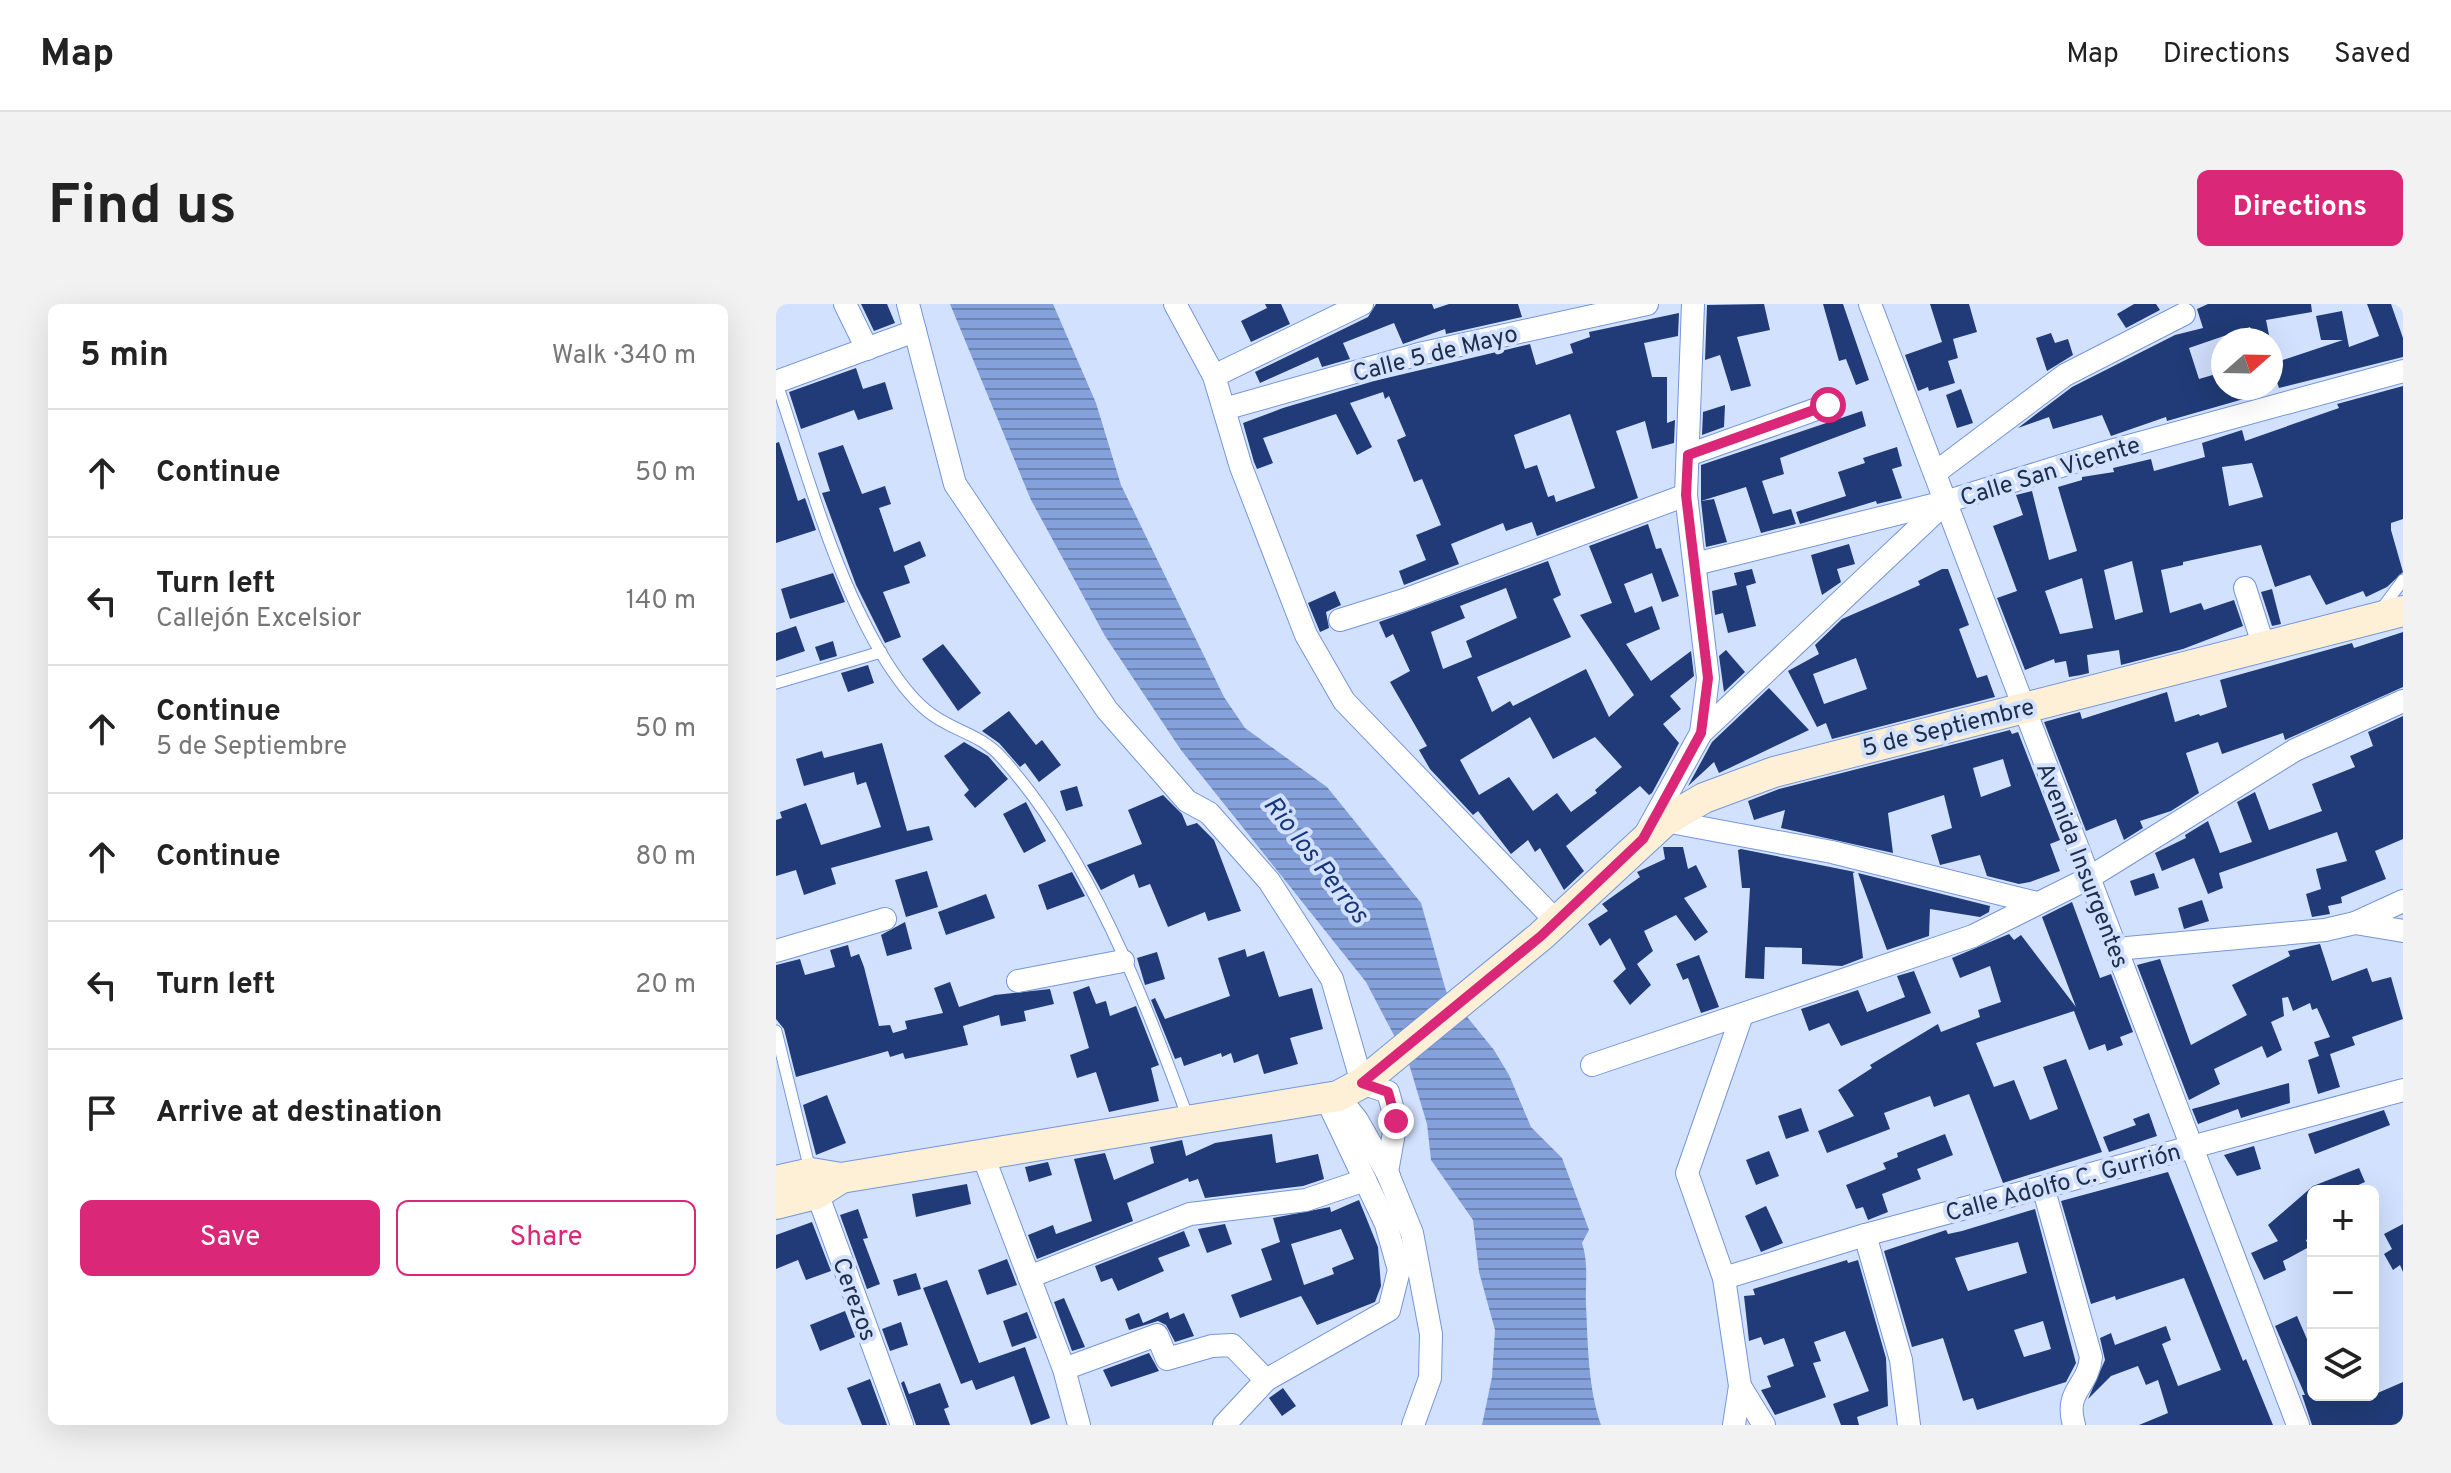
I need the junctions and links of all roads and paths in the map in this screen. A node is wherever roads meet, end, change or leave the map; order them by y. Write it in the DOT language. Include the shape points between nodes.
graph roads {
  1 [pos="845,304"];
  2 [pos="908,304"];
  3 [pos="1175,304"];
  4 [pos="1362,304"];
  5 [pos="1647,304"];
  6 [pos="1693,304"];
  7 [pos="1870,304"];
  8 [pos="2184,314"];
  9 [pos="915,331"];
  10 [pos="867,349"];
  11 [pos="2403,371"];
  12 [pos="1214,376"];
  13 [pos="776,382"];
  14 [pos="1828,405"];
  15 [pos="1224,409"];
  16 [pos="1688,455"];
  17 [pos="1935,473"];
  18 [pos="1686,495"];
  19 [pos="1945,502"];
  20 [pos="1695,564"];
  21 [pos="2403,580"];
  22 [pos="2245,588"];
  23 [pos="2389,614"];
  24 [pos="1340,620"];
  25 [pos="2263,644"];
  26 [pos="881,652"];
  27 [pos="776,683"];
  28 [pos="2403,701"];
  29 [pos="2023,709"];
  30 [pos="1701,733"];
  31 [pos="1654,830"];
  32 [pos="2087,879"];
  33 [pos="2403,901"];
  34 [pos="2037,903"];
  35 [pos="885,919"];
  36 [pos="2355,923"];
  37 [pos="1549,929"];
  38 [pos="2403,931"];
  39 [pos="2116,949"];
  40 [pos="776,951"];
  41 [pos="1123,961"];
  42 [pos="1018,981"];
  43 [pos="1742,1015"];
  44 [pos="776,1031"];
  45 [pos="1592,1065"];
  46 [pos="2403,1090"];
  47 [pos="1342,1092"];
  48 [pos="1189,1121"];
  49 [pos="2190,1149"];
  50 [pos="982,1153"];
  51 [pos="1387,1172"];
  52 [pos="1365,1180"];
  53 [pos="776,1181"];
  54 [pos="823,1181"];
  55 [pos="2043,1187"];
  56 [pos="776,1204"];
  57 [pos="1865,1235"];
  58 [pos="1029,1277"];
  59 [pos="1724,1278"];
  60 [pos="1064,1369"];
  61 [pos="1266,1380"];
  62 [pos="1740,1386"];
  63 [pos="902,1425"];
  64 [pos="1079,1425"];
  65 [pos="1224,1425"];
  66 [pos="1413,1425"];
  67 [pos="1734,1425"];
  68 [pos="1764,1425"];
  69 [pos="1909,1425"];
  70 [pos="2074,1425"];
  71 [pos="2298,1425"];
  1 -- 10 [label="street"];
  2 -- 9 [label="street"];
  3 -- 12 [label="street"];
  4 -- 12 [label="street"];
  5 -- 15 [label="street, Calle 5 de Mayo" via="1419,354"];
  6 -- 16 [label="street"];
  7 -- 17 [label="street, Avenida Insurgentes"];
  8 -- 17 [label="street" via="2065,375"];
  9 -- 10 [label="street"];
  9 -- 47 [label="street" via="955,484 1107,710 1187,801 1209,813 1269,881 1332,979"];
  10 -- 13 [label="street"];
  11 -- 19 [label="street, Calle San Vicente"];
  12 -- 15 [label="street"];
  13 -- 26 [label="lane" via="820,518"];
  14 -- 16 [label="street"];
  15 -- 37 [label="street" via="1306,635 1344,701"];
  16 -- 18 [label="street"];
  17 -- 19 [label="street, Avenida Insurgentes"];
  18 -- 20 [label="street"];
  18 -- 24 [label="street"];
  19 -- 20 [label="street, Calle San Vicente"];
  19 -- 29 [label="street, Avenida Insurgentes"];
  19 -- 30 [label="street"];
  20 -- 30 [label="street" via="1708,678"];
  21 -- 23 [label="lane"];
  22 -- 25 [label="street"];
  23 -- 25 [label="street, 5 de Septiembre"];
  25 -- 29 [label="street, 5 de Septiembre"];
  26 -- 27 [label="lane"];
  26 -- 41 [label="lane" via="927,712 981,737 1047,813 1079,865"];
  28 -- 32 [label="street" via="2295,750"];
  29 -- 31 [label="street, 5 de Septiembre" via="1774,772 1704,798"];
  29 -- 32 [label="street, Avenida Insurgentes"];
  30 -- 31 [label="street"];
  31 -- 34 [label="street" via="1832,852"];
  31 -- 37 [label="street, 5 de Septiembre"];
  32 -- 34 [label="street"];
  32 -- 39 [label="street, Avenida Insurgentes"];
  33 -- 36 [label="street"];
  34 -- 43 [label="street" via="1973,936"];
  35 -- 40 [label="street"];
  36 -- 38 [label="street"];
  36 -- 39 [label="street"];
  37 -- 47 [label="street, 5 de Septiembre"];
  39 -- 49 [label="street, Avenida Insurgentes"];
  41 -- 42 [label="street"];
  41 -- 48 [label="lane"];
  43 -- 45 [label="street"];
  43 -- 59 [label="street" via="1687,1173"];
  44 -- 54 [label="lane"];
  46 -- 49 [label="street, Calle Adolfo C. Gurrión"];
  47 -- 48 [label="street"];
  47 -- 51 [label="street"];
  47 -- 51 [label="street" via="1388,1092 1396,1121"];
  47 -- 52 [label="street"];
  48 -- 50 [label="street"];
  49 -- 55 [label="street, Calle Adolfo C. Gurrión"];
  49 -- 71 [label="street, Avenida Insurgentes"];
  50 -- 54 [label="street"];
  50 -- 58 [label="street"];
  51 -- 66 [label="street" via="1412,1233 1431,1334 1430,1378"];
  52 -- 58 [label="street" via="1306,1200 1190,1214"];
  52 -- 61 [label="street" via="1386,1224 1399,1270 1389,1310"];
  53 -- 54 [label="street"];
  54 -- 56 [label="street"];
  54 -- 63 [label="street, Cerezos"];
  55 -- 57 [label="street, Calle Adolfo C. Gurrión"];
  55 -- 70 [label="street" via="2091,1357 2089,1375 2071,1395"];
  57 -- 59 [label="street, Calle Adolfo C. Gurrión"];
  57 -- 69 [label="street" via="1901,1360"];
  58 -- 60 [label="street"];
  59 -- 62 [label="street"];
  60 -- 61 [label="street" via="1157,1335 1167,1359 1232,1345"];
  60 -- 64 [label="street"];
  61 -- 65 [label="street"];
  62 -- 67 [label="street"];
  62 -- 68 [label="street"];
}
